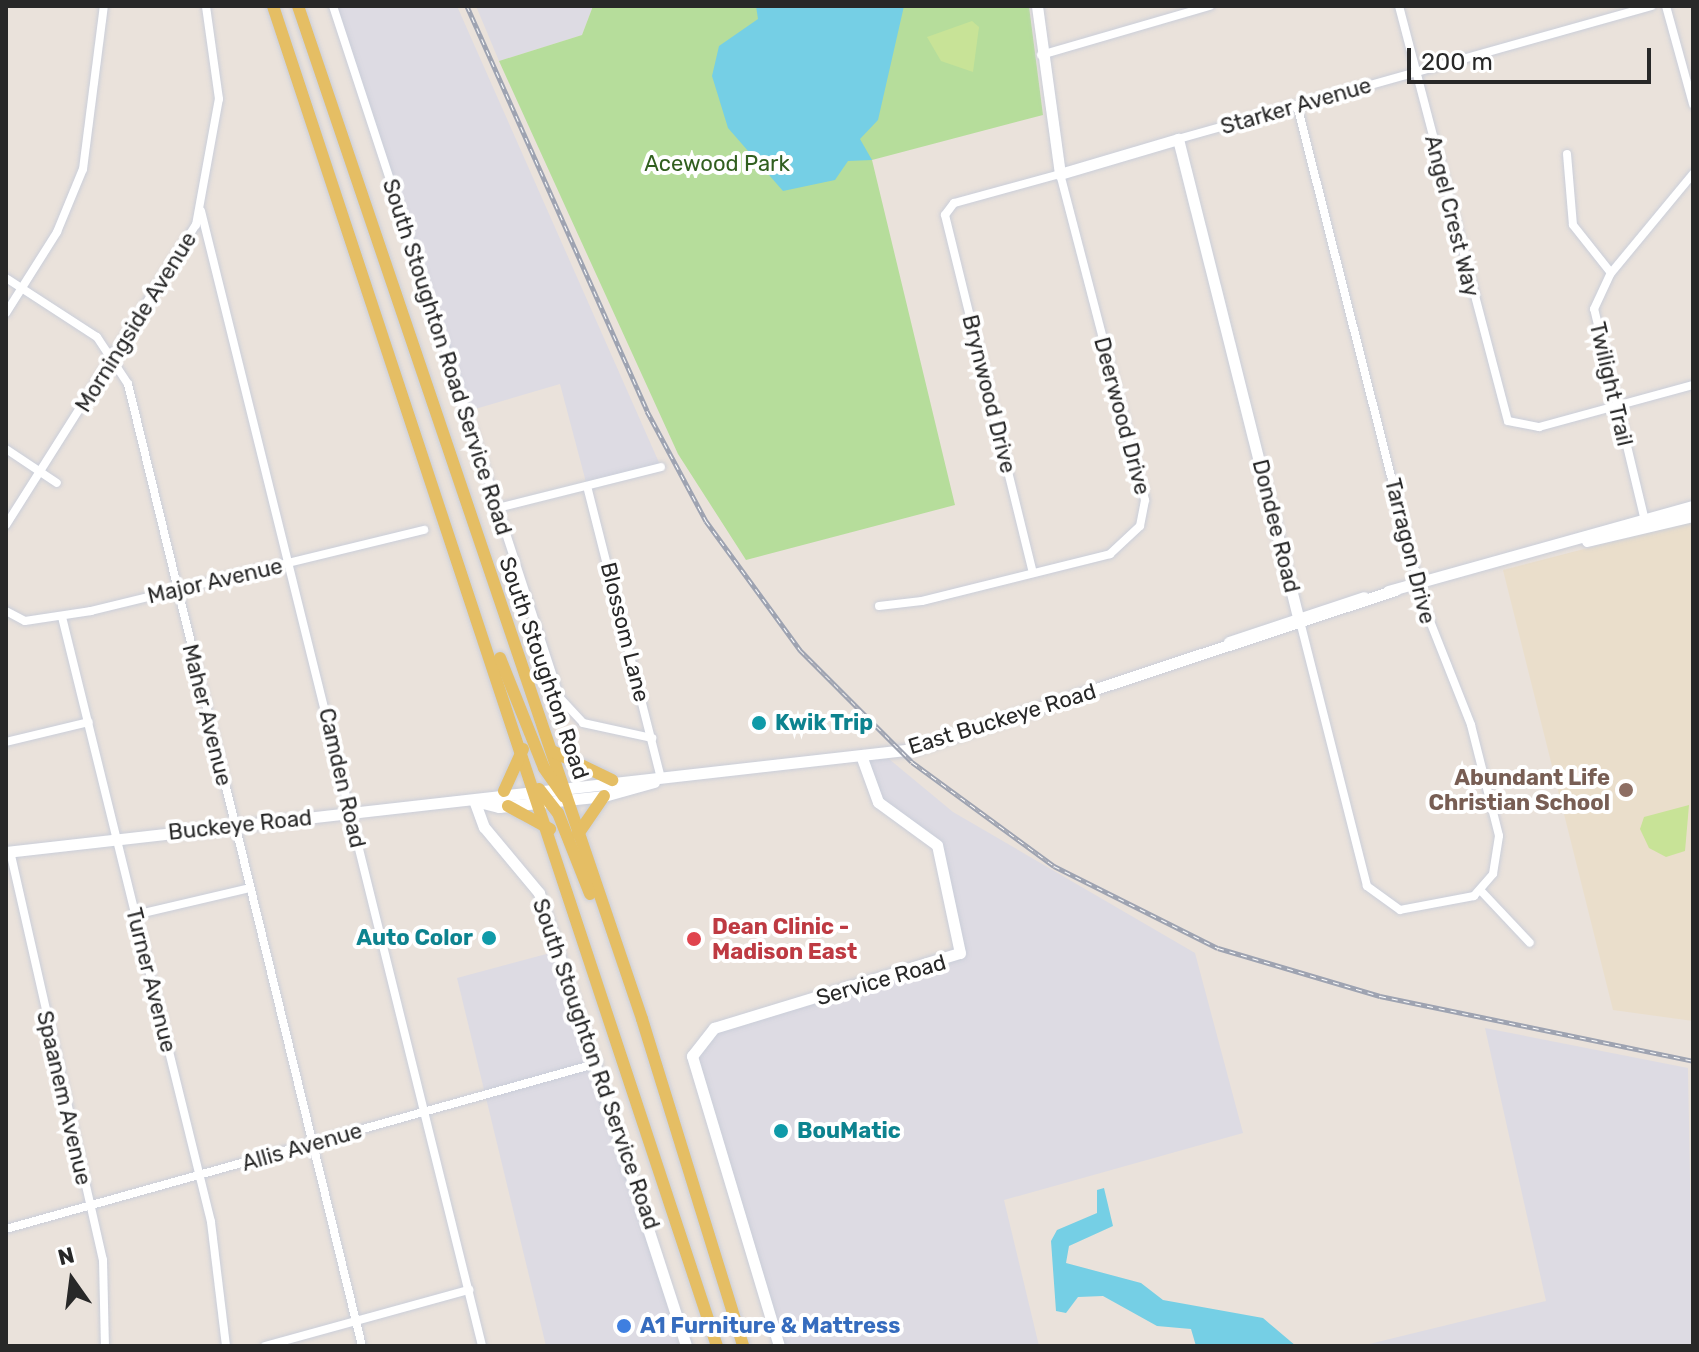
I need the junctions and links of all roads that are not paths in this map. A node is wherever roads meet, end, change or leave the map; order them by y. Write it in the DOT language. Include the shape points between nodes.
graph roads {
  1 [pos="104,6"];
  2 [pos="206,6"];
  3 [pos="273,6"];
  4 [pos="298,6"];
  5 [pos="333,6"];
  6 [pos="1037,6"];
  7 [pos="1210,6"];
  8 [pos="1399,6"];
  9 [pos="1652,6"];
  10 [pos="1666,6"];
  11 [pos="1041,55"];
  12 [pos="1415,73"];
  13 [pos="1693,104"];
  14 [pos="1297,105"];
  15 [pos="1178,139"];
  16 [pos="1567,154"];
  17 [pos="1060,174"];
  18 [pos="1693,174"];
  19 [pos="201,211"];
  20 [pos="945,215"];
  21 [pos="1611,273"];
  22 [pos="6,278"];
  23 [pos="22,289"];
  24 [pos="6,313"];
  25 [pos="116,356"];
  26 [pos="1693,385"];
  27 [pos="1614,406"];
  28 [pos="6,449"];
  29 [pos="661,467"];
  30 [pos="41,472"];
  31 [pos="57,483"];
  32 [pos="587,486"];
  33 [pos="1693,506"];
  34 [pos="498,508"];
  35 [pos="1693,516"];
  36 [pos="1646,524"];
  37 [pos="6,525"];
  38 [pos="424,530"];
  39 [pos="289,564"];
  40 [pos="1033,572"];
  41 [pos="1418,584"];
  42 [pos="176,591"];
  43 [pos="471,594"];
  44 [pos="879,606"];
  45 [pos="6,611"];
  46 [pos="62,617"];
  47 [pos="1300,621"];
  48 [pos="89,722"];
  49 [pos="652,738"];
  50 [pos="6,742"];
  51 [pos="523,749"];
  52 [pos="552,751"];
  53 [pos="862,758"];
  54 [pos="661,779"];
  55 [pos="612,780"];
  56 [pos="558,785"];
  57 [pos="536,788"];
  58 [pos="504,791"];
  59 [pos="604,796"];
  60 [pos="474,800"];
  61 [pos="567,800"];
  62 [pos="546,802"];
  63 [pos="508,806"];
  64 [pos="351,813"];
  65 [pos="234,827"];
  66 [pos="550,829"];
  67 [pos="578,834"];
  68 [pos="117,839"];
  69 [pos="8,851"];
  70 [pos="250,888"];
  71 [pos="1481,891"];
  72 [pos="135,915"];
  73 [pos="1530,943"];
  74 [pos="642,1019"];
  75 [pos="598,1063"];
  76 [pos="424,1112"];
  77 [pos="312,1144"];
  78 [pos="198,1177"];
  79 [pos="89,1206"];
  80 [pos="6,1229"];
  81 [pos="469,1290"];
  82 [pos="356,1320"];
  83 [pos="105,1346"];
  84 [pos="226,1346"];
  85 [pos="265,1346"];
  86 [pos="362,1346"];
  87 [pos="482,1346"];
  88 [pos="686,1346"];
  89 [pos="717,1346"];
  90 [pos="743,1346"];
  91 [pos="779,1346"];
  1 -- 23 [label="street" via="83,169"];
  2 -- 19 [label="street, Morningside Avenue" via="219,99"];
  3 -- 43 [label="main road, South Stoughton Road"];
  4 -- 52 [label="main road, South Stoughton Road"];
  5 -- 34 [label="street, South Stoughton Road Service Road"];
  6 -- 11 [label="street"];
  7 -- 11 [label="street"];
  8 -- 12 [label="street, Angel Crest Way"];
  9 -- 12 [label="street, Starker Avenue"];
  10 -- 13 [label="street"];
  11 -- 17 [label="street"];
  12 -- 14 [label="street, Starker Avenue"];
  12 -- 27 [label="street, Angel Crest Way" via="1500,407 1510,423 1539,427"];
  14 -- 15 [label="street, Starker Avenue"];
  14 -- 41 [label="street, Tarragon Drive"];
  15 -- 17 [label="street, Starker Avenue"];
  15 -- 47 [label="street, Dondee Road"];
  16 -- 21 [label="street" via="1573,225"];
  17 -- 20 [label="street, Starker Avenue" via="954,203"];
  17 -- 40 [label="street, Deerwood Drive" via="1145,507 1137,532 1117,551"];
  18 -- 21 [label="street, Twilight Trail"];
  19 -- 25 [label="street, Morningside Avenue" via="183,255"];
  19 -- 39 [label="street, Camden Road"];
  20 -- 40 [label="street, Brynwood Drive"];
  21 -- 27 [label="street, Twilight Trail" via="1597,299 1594,329"];
  22 -- 23 [label="street"];
  23 -- 24 [label="street"];
  23 -- 25 [label="street"];
  25 -- 30 [label="street, Morningside Avenue"];
  25 -- 42 [label="street, Maher Avenue"];
  26 -- 27 [label="street"];
  27 -- 36 [label="street, Twilight Trail"];
  28 -- 30 [label="street"];
  29 -- 32 [label="street"];
  30 -- 31 [label="street"];
  30 -- 37 [label="street, Morningside Avenue"];
  32 -- 34 [label="street"];
  32 -- 49 [label="street, Blossom Lane"];
  33 -- 36 [label="street, East Buckeye Road"];
  34 -- 49 [label="street, South Stoughton Road Service Road" via="567,709 594,726"];
  35 -- 36 [label="street, East Buckeye Road"];
  36 -- 41 [label="street, East Buckeye Road"];
  38 -- 39 [label="street, Major Avenue"];
  39 -- 42 [label="street, Major Avenue"];
  39 -- 64 [label="street, Camden Road"];
  40 -- 44 [label="street, Deerwood Drive"];
  41 -- 47 [label="street, East Buckeye Road"];
  41 -- 71 [label="street, Tarragon Drive" via="1443,668 1471,725 1499,836 1497,864"];
  42 -- 46 [label="street, Major Avenue"];
  42 -- 65 [label="street, Maher Avenue"];
  43 -- 51 [label="main road, South Stoughton Road"];
  43 -- 56 [label="main road"];
  45 -- 46 [label="street, Major Avenue" via="25,621"];
  46 -- 48 [label="street, Turner Avenue"];
  47 -- 53 [label="street, East Buckeye Road" via="928,746"];
  47 -- 71 [label="street, Dondee Road" via="1361,871 1387,904 1418,912"];
  48 -- 50 [label="street"];
  48 -- 68 [label="street, Turner Avenue"];
  49 -- 54 [label="street, Blossom Lane"];
  51 -- 57 [label="main road, South Stoughton Road"];
  51 -- 58 [label="main road"];
  52 -- 55 [label="main road"];
  52 -- 56 [label="main road, South Stoughton Road"];
  53 -- 54 [label="street, East Buckeye Road"];
  53 -- 91 [label="street, Service Road" via="883,807 937,845 960,953 714,1028 696,1043 694,1070"];
  54 -- 55 [label="street, East Buckeye Road"];
  54 -- 59 [label="street, East Buckeye Road"];
  55 -- 56 [label="street, East Buckeye Road"];
  56 -- 57 [label="street, East Buckeye Road"];
  56 -- 61 [label="main road"];
  57 -- 58 [label="street, Buckeye Road"];
  57 -- 62 [label="main road, South Stoughton Road"];
  58 -- 60 [label="street, Buckeye Road"];
  59 -- 61 [label="street, East Buckeye Road"];
  59 -- 67 [label="main road"];
  60 -- 63 [label="street, Buckeye Road"];
  60 -- 64 [label="street, Buckeye Road"];
  60 -- 75 [label="street, South Stoughton Rd Service Road" via="484,827 536,887"];
  61 -- 62 [label="street, East Buckeye Road"];
  61 -- 67 [label="main road, South Stoughton Road"];
  62 -- 63 [label="street, Buckeye Road"];
  62 -- 66 [label="main road, South Stoughton Road"];
  62 -- 74 [label="main road"];
  63 -- 66 [label="main road"];
  64 -- 65 [label="street, Buckeye Road"];
  64 -- 76 [label="street, Camden Road"];
  65 -- 68 [label="street, Buckeye Road"];
  65 -- 70 [label="street, Maher Avenue"];
  66 -- 89 [label="main road, South Stoughton Road"];
  67 -- 74 [label="main road, South Stoughton Road"];
  68 -- 69 [label="street, Buckeye Road"];
  68 -- 72 [label="street, Turner Avenue"];
  69 -- 79 [label="street, Spaanem Avenue"];
  70 -- 72 [label="street"];
  70 -- 77 [label="street, Maher Avenue"];
  71 -- 73 [label="street"];
  72 -- 78 [label="street, Turner Avenue"];
  74 -- 90 [label="main road, South Stoughton Road"];
  75 -- 76 [label="street, Allis Avenue"];
  75 -- 88 [label="street, South Stoughton Rd Service Road"];
  76 -- 77 [label="street, Allis Avenue"];
  76 -- 81 [label="street, Camden Road"];
  77 -- 78 [label="street, Allis Avenue"];
  77 -- 82 [label="street, Maher Avenue"];
  78 -- 79 [label="street, Allis Avenue"];
  78 -- 84 [label="street, Turner Avenue"];
  79 -- 80 [label="street, Allis Avenue"];
  79 -- 83 [label="street, Spaanem Avenue" via="103,1260"];
  81 -- 82 [label="street"];
  81 -- 87 [label="street, Camden Road"];
  82 -- 85 [label="street"];
  82 -- 86 [label="street, Maher Avenue"];
}
